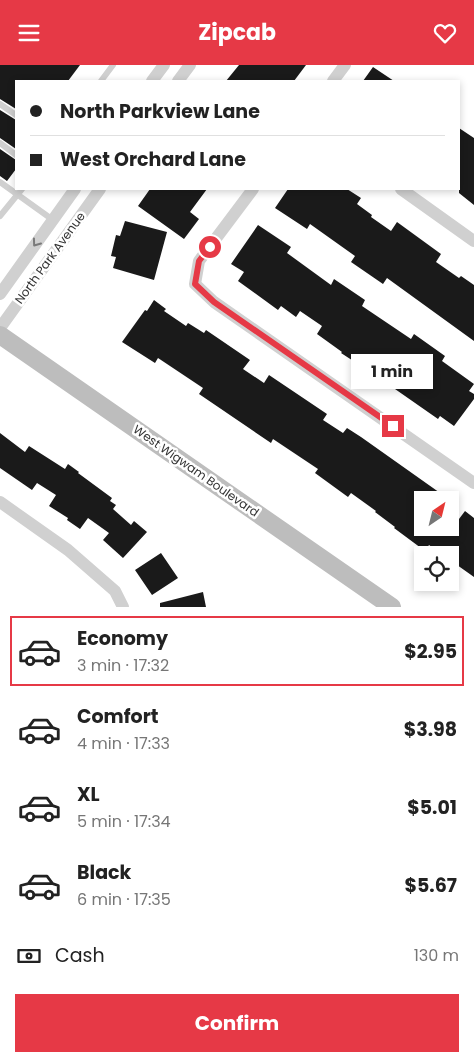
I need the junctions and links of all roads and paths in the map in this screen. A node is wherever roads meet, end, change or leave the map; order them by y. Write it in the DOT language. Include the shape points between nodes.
graph roads {
  1 [pos="113,65"];
  2 [pos="164,65"];
  3 [pos="190,65"];
  4 [pos="345,65"];
  5 [pos="102,80"];
  6 [pos="153,80"];
  7 [pos="179,80"];
  8 [pos="334,80"];
  9 [pos="0,103"];
  10 [pos="15,114"];
  11 [pos="0,143"];
  12 [pos="15,154"];
  13 [pos="0,182"];
  14 [pos="15,189"];
  15 [pos="74,190"];
  16 [pos="99,190"];
  17 [pos="252,190"];
  18 [pos="402,190"];
  19 [pos="20,191"];
  20 [pos="0,215"];
  21 [pos="53,220"];
  22 [pos="474,241"];
  23 [pos="0,293"];
  24 [pos="0,328"];
  25 [pos="0,335"];
  26 [pos="474,483"];
  27 [pos="0,502"];
  28 [pos="123,607"];
  29 [pos="392,607"];
  1 -- 5 [label="lane"];
  2 -- 6 [label="street"];
  3 -- 7 [label="street"];
  4 -- 8 [label="street"];
  9 -- 10 [label="lane"];
  11 -- 12 [label="lane"];
  13 -- 14 [label="lane"];
  15 -- 21 [label="street, North Park Avenue"];
  16 -- 24 [label="street, North Park Avenue"];
  17 -- 26 [label="street" via="199,261 195,284 214,302"];
  18 -- 22 [label="street"];
  19 -- 20 [label="lane"];
  19 -- 21 [label="lane"];
  21 -- 23 [label="street, North Park Avenue, one-way"];
  25 -- 29 [label="street, West Wigwam Boulevard"];
  27 -- 28 [label="street" via="68,550 115,591"];
}
